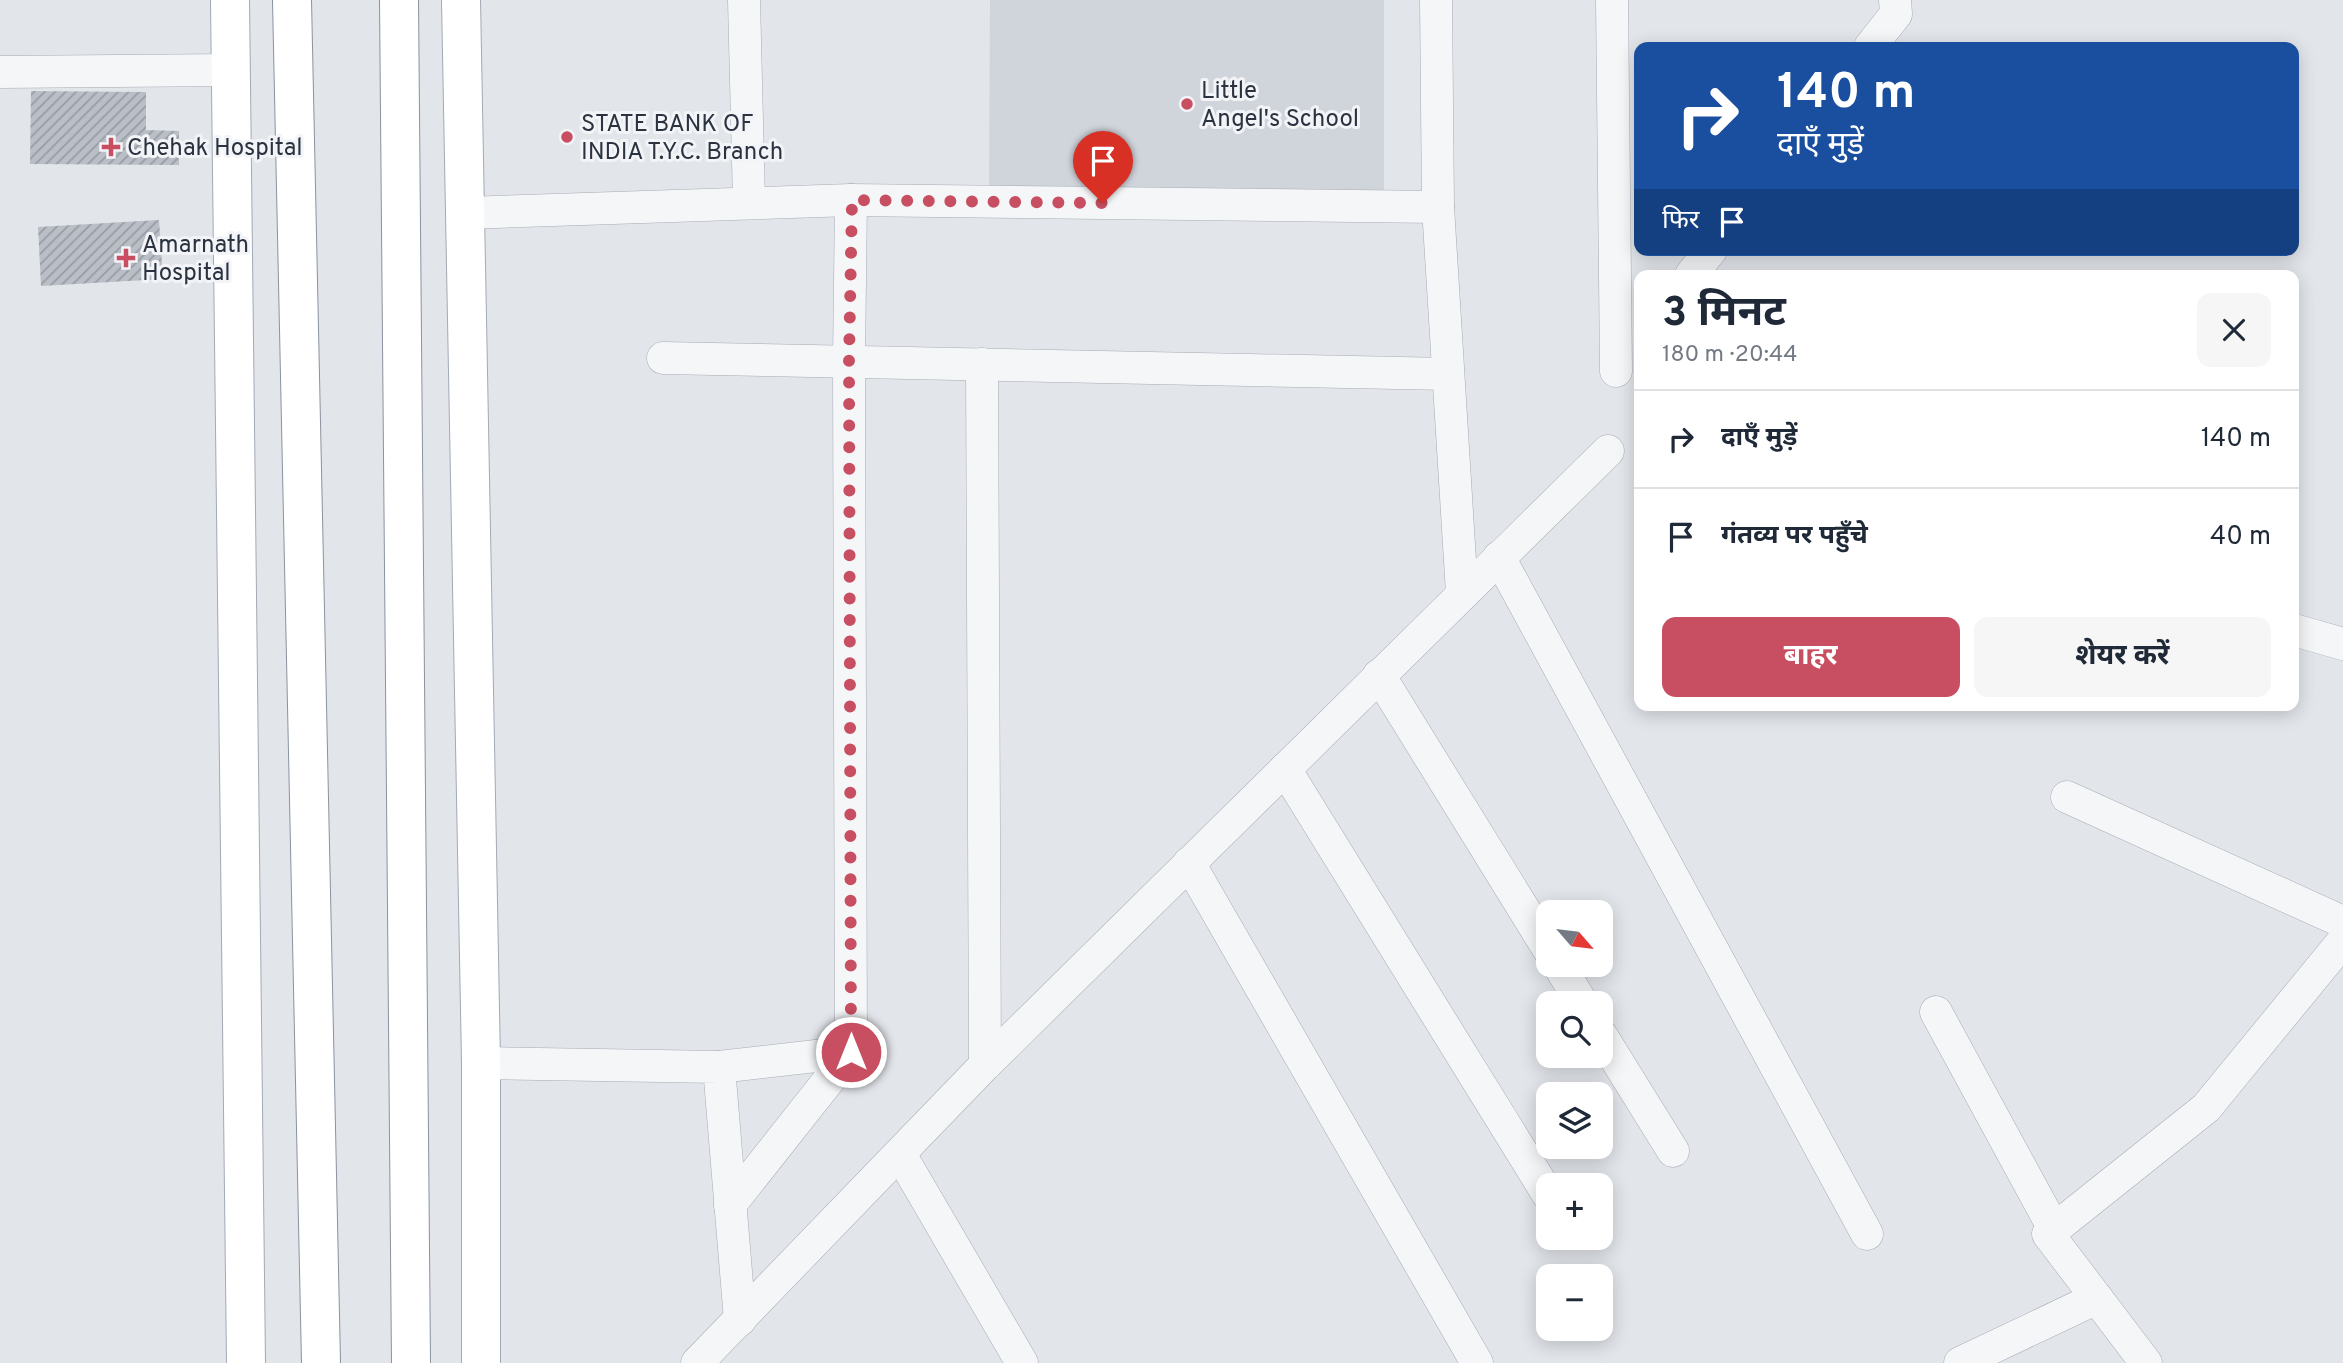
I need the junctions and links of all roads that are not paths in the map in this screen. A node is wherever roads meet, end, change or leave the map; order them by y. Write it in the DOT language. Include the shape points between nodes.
graph roads {
  1 [pos="230,0"];
  2 [pos="292,0"];
  3 [pos="399,0"];
  4 [pos="461,0"];
  5 [pos="744,0"];
  6 [pos="1436,0"];
  7 [pos="1612,0"];
  8 [pos="1895,0"];
  9 [pos="1874,42"];
  10 [pos="230,70"];
  11 [pos="0,72"];
  12 [pos="852,200"];
  13 [pos="749,201"];
  14 [pos="1438,207"];
  15 [pos="467,213"];
  16 [pos="1706,256"];
  17 [pos="1695,270"];
  18 [pos="1634,348"];
  19 [pos="663,358"];
  20 [pos="849,361"];
  21 [pos="982,364"];
  22 [pos="1448,374"];
  23 [pos="1608,451"];
  24 [pos="1499,557"];
  25 [pos="1462,593"];
  26 [pos="2299,631"];
  27 [pos="2343,644"];
  28 [pos="1379,675"];
  29 [pos="1284,769"];
  30 [pos="2067,797"];
  31 [pos="1189,863"];
  32 [pos="2343,922"];
  33 [pos="1536,929"];
  34 [pos="2343,941"];
  35 [pos="1936,1012"];
  36 [pos="851,1052"];
  37 [pos="1613,1054"];
  38 [pos="481,1063"];
  39 [pos="985,1065"];
  40 [pos="719,1067"];
  41 [pos="1673,1152"];
  42 [pos="900,1154"];
  43 [pos="1536,1175"];
  44 [pos="730,1205"];
  45 [pos="2054,1229"];
  46 [pos="1867,1234"];
  47 [pos="2097,1298"];
  48 [pos="740,1320"];
  49 [pos="246,1363"];
  50 [pos="321,1363"];
  51 [pos="411,1363"];
  52 [pos="481,1363"];
  53 [pos="696,1363"];
  54 [pos="1022,1363"];
  55 [pos="1477,1363"];
  56 [pos="1960,1363"];
  57 [pos="2146,1363"];
  1 -- 10 [label="main road"];
  2 -- 50 [label="main road"];
  3 -- 51 [label="main road"];
  4 -- 15 [label="main road"];
  5 -- 13 [label="street"];
  6 -- 14 [label="street"];
  7 -- 18 [label="street" via="1616,371"];
  8 -- 9 [label="street" via="1896,14"];
  10 -- 11 [label="street"];
  10 -- 49 [label="main road"];
  12 -- 13 [label="street"];
  12 -- 14 [label="street"];
  12 -- 20 [label="street"];
  13 -- 15 [label="street"];
  14 -- 22 [label="street"];
  15 -- 38 [label="main road"];
  16 -- 17 [label="street"];
  19 -- 20 [label="street"];
  20 -- 21 [label="street"];
  20 -- 36 [label="street"];
  21 -- 22 [label="street"];
  21 -- 39 [label="street"];
  22 -- 25 [label="street"];
  23 -- 24 [label="street"];
  24 -- 25 [label="street"];
  24 -- 46 [label="street"];
  25 -- 28 [label="street"];
  26 -- 27 [label="street"];
  28 -- 29 [label="street"];
  28 -- 33 [label="street"];
  29 -- 31 [label="street"];
  29 -- 43 [label="street"];
  30 -- 32 [label="street"];
  31 -- 39 [label="street"];
  31 -- 55 [label="street"];
  34 -- 45 [label="street" via="2206,1108"];
  35 -- 45 [label="street"];
  36 -- 40 [label="street"];
  36 -- 44 [label="street"];
  37 -- 41 [label="street"];
  38 -- 40 [label="street"];
  38 -- 52 [label="main road"];
  39 -- 42 [label="street"];
  40 -- 44 [label="street"];
  42 -- 48 [label="street"];
  42 -- 54 [label="street"];
  44 -- 48 [label="street"];
  45 -- 47 [label="street" via="2048,1234"];
  47 -- 56 [label="street"];
  47 -- 57 [label="street"];
  48 -- 53 [label="street"];
}
